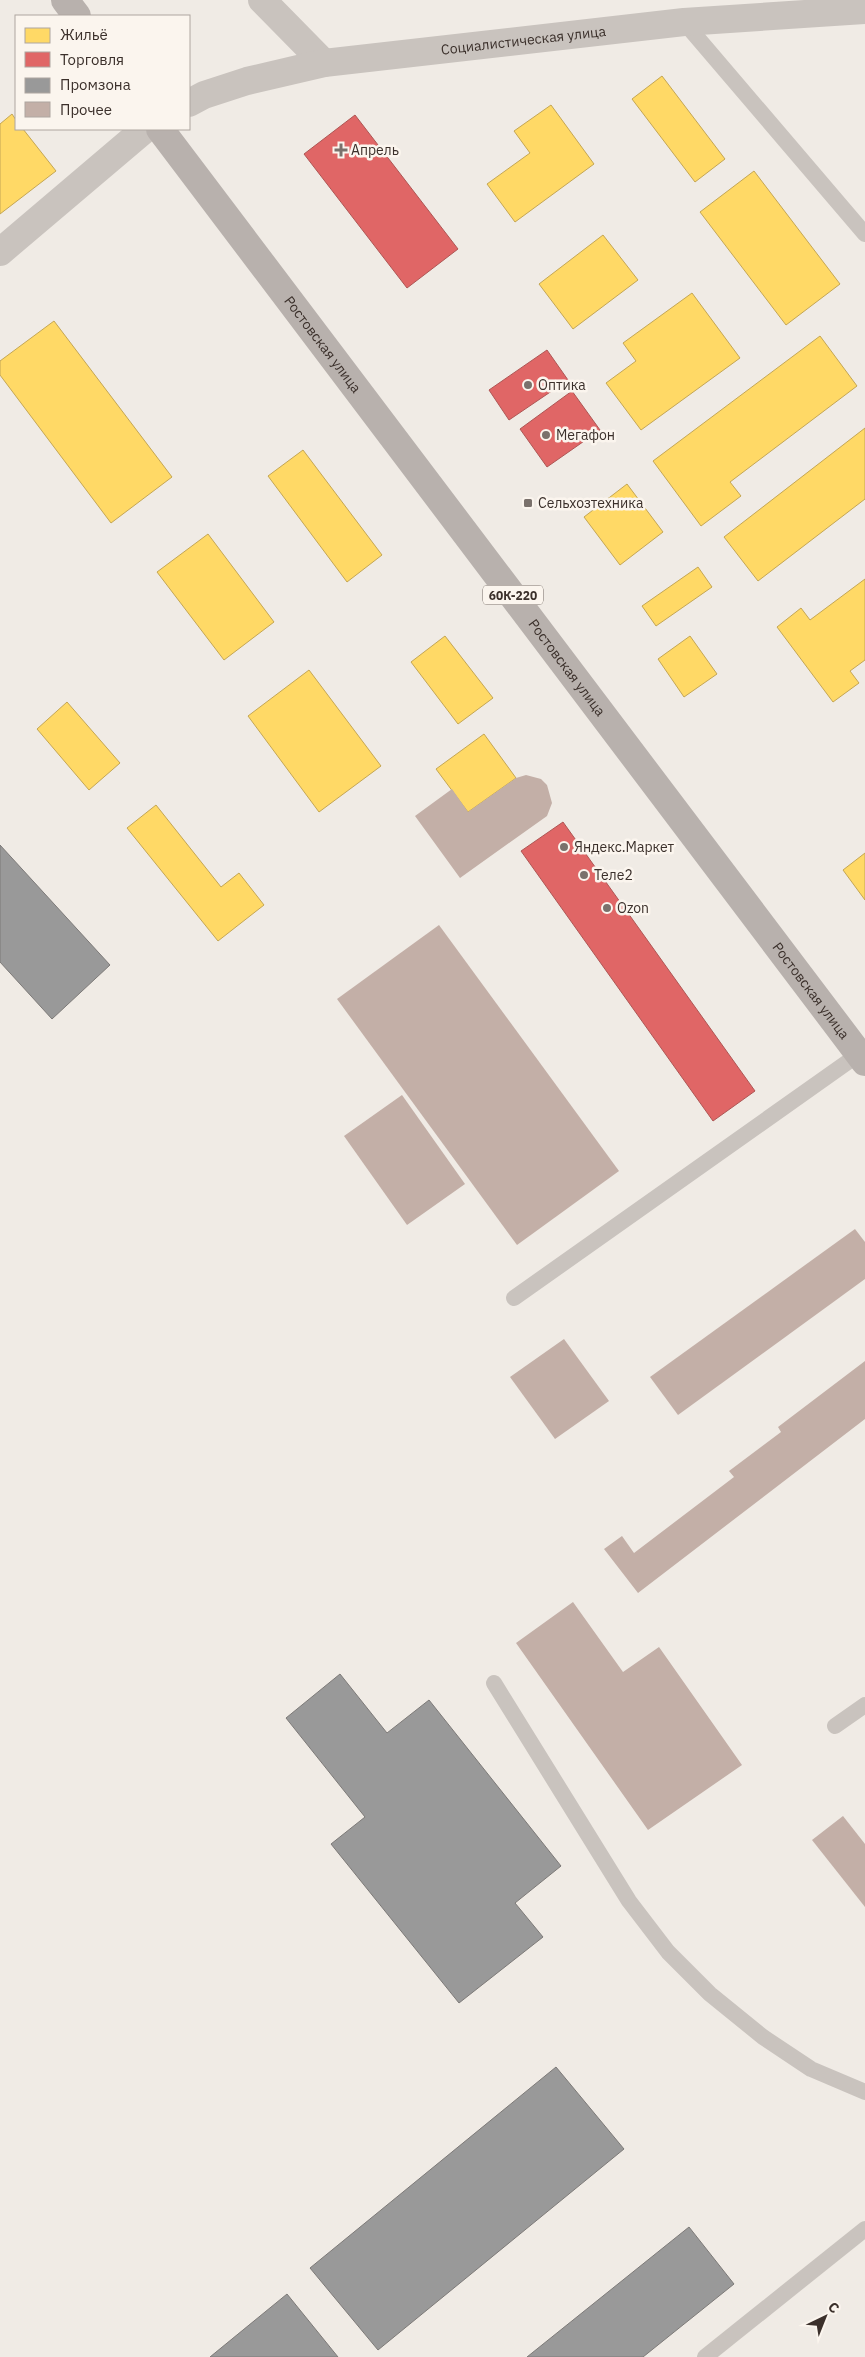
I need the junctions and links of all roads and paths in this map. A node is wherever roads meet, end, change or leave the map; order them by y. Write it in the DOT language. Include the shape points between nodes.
graph roads {
  1 [pos="65,0"];
  2 [pos="262,0"];
  3 [pos="865,10"];
  4 [pos="76,15"];
  5 [pos="684,22"];
  6 [pos="324,63"];
  7 [pos="190,102"];
  8 [pos="144,130"];
  9 [pos="161,130"];
  10 [pos="865,234"];
  11 [pos="0,252"];
  12 [pos="862,1058"];
  13 [pos="514,1298"];
  14 [pos="494,1683"];
  15 [pos="865,1705"];
  16 [pos="835,1726"];
  17 [pos="865,2092"];
  18 [pos="865,2229"];
  19 [pos="705,2357"];
  1 -- 4 [label="main road"];
  2 -- 6 [label="street"];
  3 -- 5 [label="street, Социалистическая улица"];
  5 -- 6 [label="street, Социалистическая улица"];
  5 -- 10 [label="lane"];
  6 -- 7 [label="street, Социалистическая улица" via="248,81"];
  8 -- 11 [label="street"];
  9 -- 12 [label="main road, Ростовская улица / 60К-220"];
  12 -- 13 [label="lane"];
  14 -- 17 [label="lane" via="629,1901 668,1952 710,1994 763,2037 811,2069"];
  15 -- 16 [label="lane"];
  18 -- 19 [label="lane"];
}
